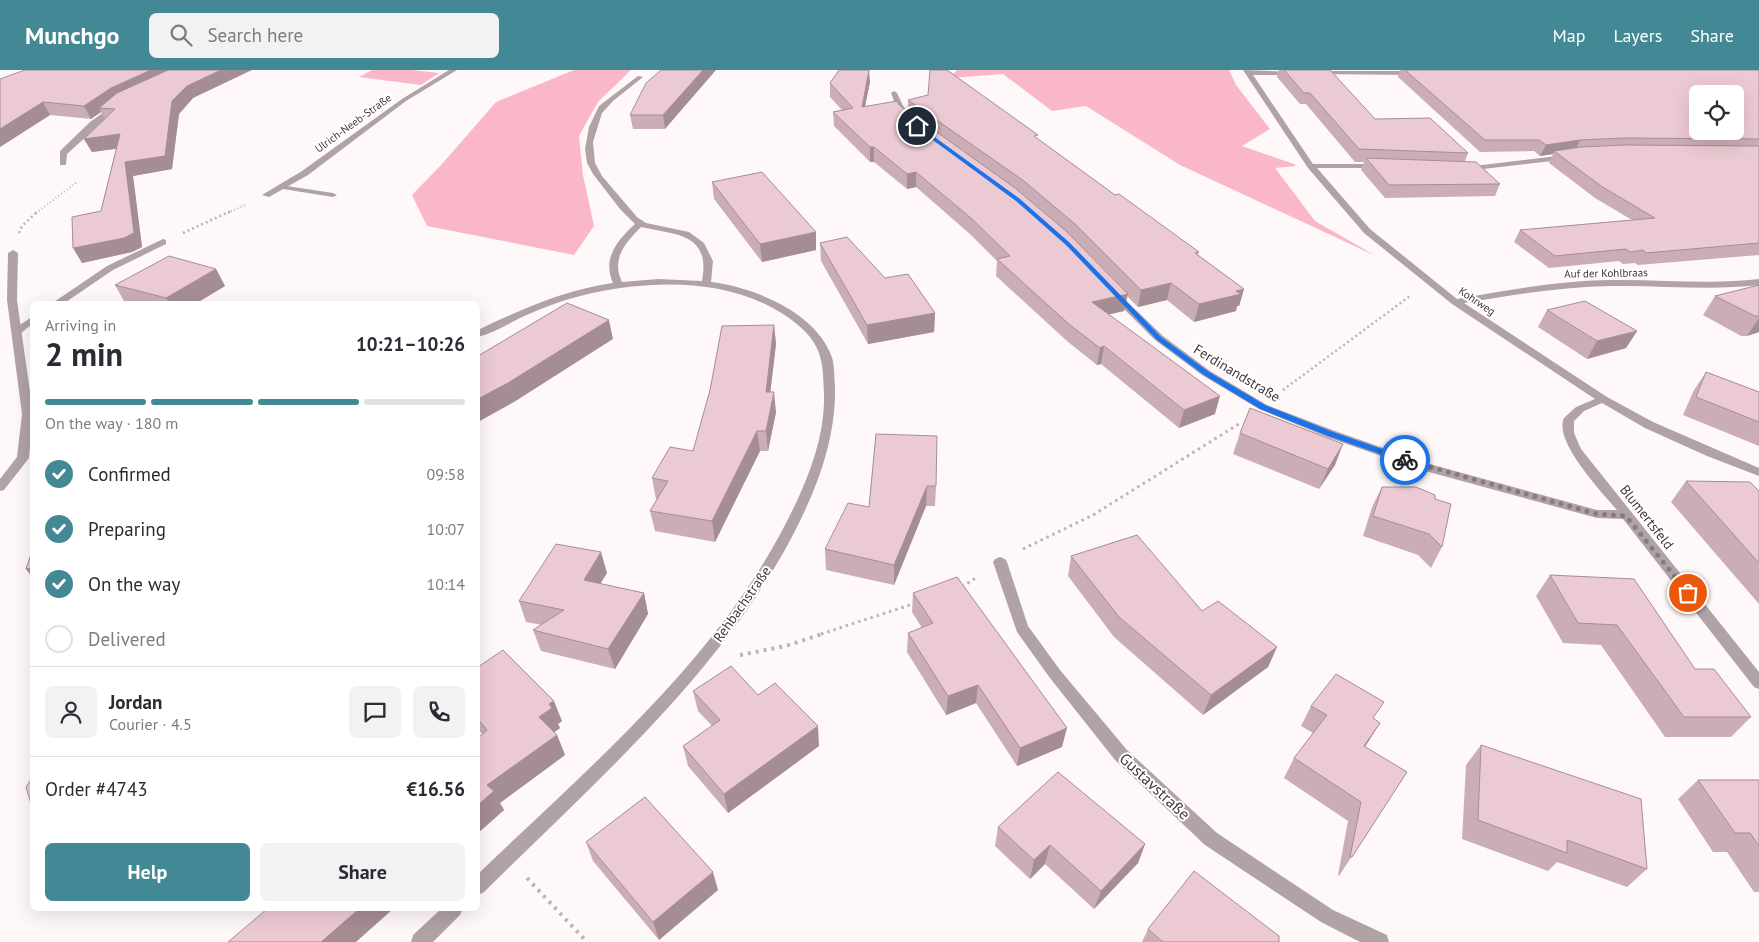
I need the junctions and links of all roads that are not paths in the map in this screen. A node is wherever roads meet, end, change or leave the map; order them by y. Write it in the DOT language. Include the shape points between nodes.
graph roads {
  1 [pos="454,70"];
  2 [pos="1247,72"];
  3 [pos="1426,74"];
  4 [pos="640,77"];
  5 [pos="894,93"];
  6 [pos="127,100"];
  7 [pos="910,121"];
  8 [pos="1575,156"];
  9 [pos="63,163"];
  10 [pos="1312,166"];
  11 [pos="1386,166"];
  12 [pos="1460,169"];
  13 [pos="283,187"];
  14 [pos="266,195"];
  15 [pos="333,195"];
  16 [pos="639,224"];
  17 [pos="164,242"];
  18 [pos="13,253"];
  19 [pos="1759,282"];
  20 [pos="618,284"];
  21 [pos="706,284"];
  22 [pos="1106,285"];
  23 [pos="60,301"];
  24 [pos="1455,302"];
  25 [pos="30,322"];
  26 [pos="16,332"];
  27 [pos="480,333"];
  28 [pos="1603,399"];
  29 [pos="30,414"];
  30 [pos="1759,472"];
  31 [pos="0,487"];
  32 [pos="1626,516"];
  33 [pos="1000,562"];
  34 [pos="1759,684"];
  35 [pos="480,884"];
  36 [pos="452,911"];
  37 [pos="420,942"];
  38 [pos="1380,942"];
  1 -- 13 [label="street, Ulrich-Neeb-Straße" via="404,100"];
  2 -- 3 [label="street"];
  2 -- 10 [label="street, Kohrweg"];
  4 -- 16 [label="street" via="603,107 595,118 590,135 591,162 602,181"];
  5 -- 7 [label="street" via="903,116"];
  6 -- 9 [label="street" via="106,113 63,152"];
  8 -- 12 [label="street"];
  10 -- 11 [label="street"];
  10 -- 24 [label="street, Kohrweg" via="1367,232"];
  13 -- 14 [label="street, Ulrich-Neeb-Straße"];
  13 -- 15 [label="street"];
  16 -- 20 [label="street" via="618,248 614,258 613,275"];
  16 -- 21 [label="street" via="667,228 692,237 709,259"];
  17 -- 23 [label="street" via="110,268"];
  18 -- 26 [label="street" via="12,300"];
  19 -- 24 [label="street, Auf der Kohlbraas" via="1700,285 1611,283 1536,288"];
  20 -- 21 [label="street, Rehbachstraße"];
  20 -- 27 [label="street, Rehbachstraße" via="561,297"];
  21 -- 35 [label="street, Rehbachstraße" via="746,291 776,305 805,325 826,354 831,388 829,429 815,475 759,583 700,663 641,728"];
  22 -- 32 [label="street, Ferdinandstraße" via="1159,338 1206,373 1262,407 1422,466 1597,514"];
  24 -- 28 [label="street, Kohrweg"];
  25 -- 26 [label="street"];
  26 -- 29 [label="street"];
  28 -- 30 [label="street, Kohrweg" via="1649,425"];
  28 -- 32 [label="street, Blumertsfeld" via="1580,409 1568,420 1568,433 1576,450"];
  29 -- 31 [label="street" via="24,458"];
  32 -- 34 [label="street, Blumertsfeld"];
  33 -- 38 [label="street, Gustavstraße" via="1022,628 1121,755 1211,839 1327,916"];
  36 -- 37 [label="street"];
}
